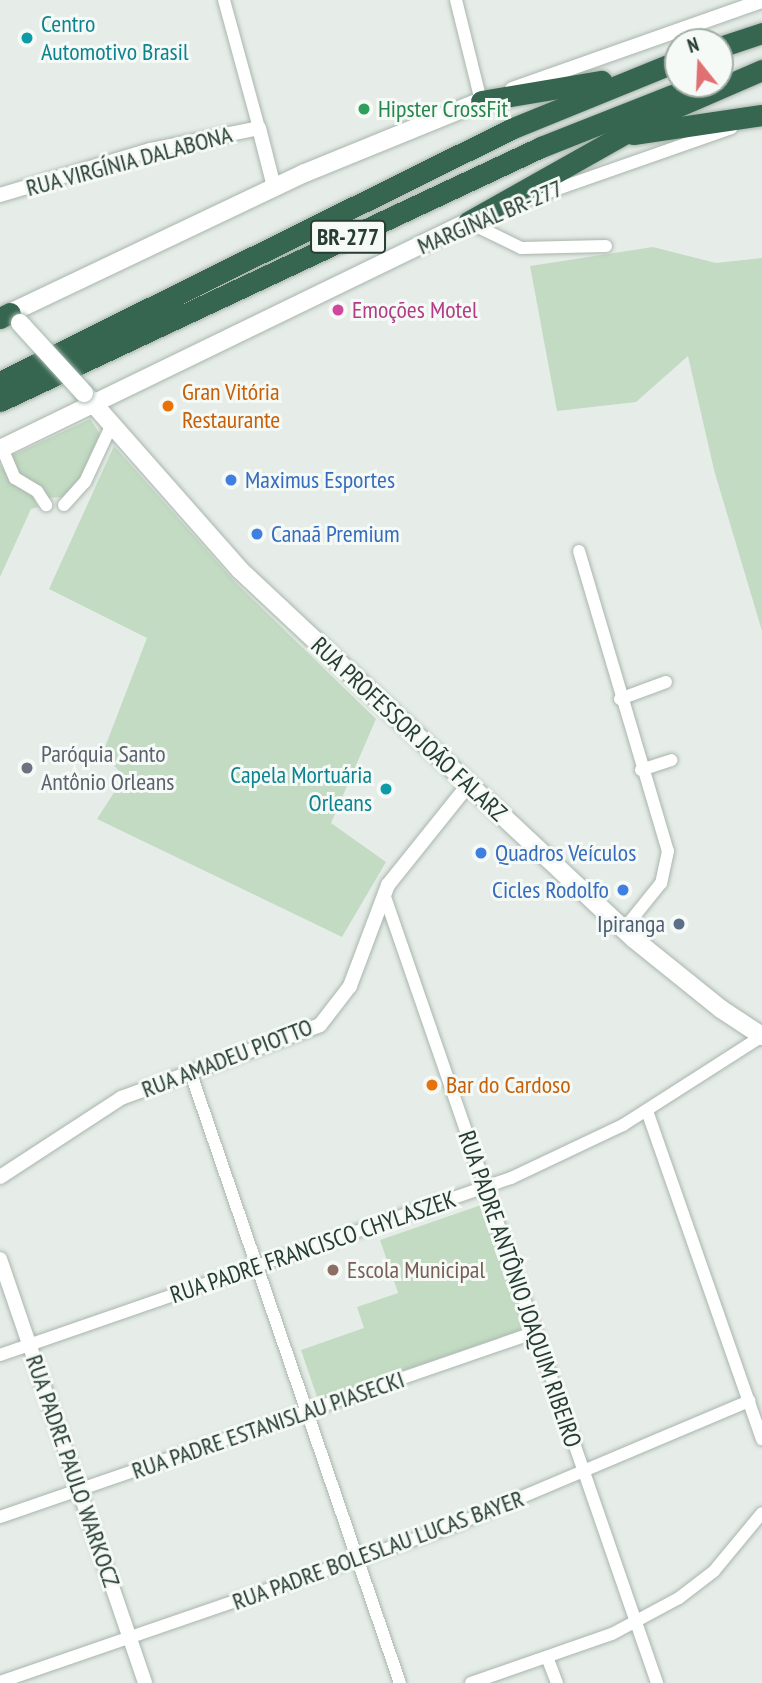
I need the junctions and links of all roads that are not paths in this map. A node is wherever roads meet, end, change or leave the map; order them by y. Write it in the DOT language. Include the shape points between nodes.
graph roads {
  1 [pos="225,0"];
  2 [pos="456,0"];
  3 [pos="762,1"];
  4 [pos="762,33"];
  5 [pos="734,42"];
  6 [pos="762,64"];
  7 [pos="664,66"];
  8 [pos="762,70"];
  9 [pos="734,73"];
  10 [pos="644,74"];
  11 [pos="665,98"];
  12 [pos="481,102"];
  13 [pos="762,117"];
  14 [pos="259,128"];
  15 [pos="617,136"];
  16 [pos="274,187"];
  17 [pos="0,195"];
  18 [pos="468,222"];
  19 [pos="606,246"];
  20 [pos="8,313"];
  21 [pos="0,382"];
  22 [pos="90,398"];
  23 [pos="0,401"];
  24 [pos="112,424"];
  25 [pos="1,449"];
  26 [pos="46,505"];
  27 [pos="64,505"];
  28 [pos="579,551"];
  29 [pos="666,682"];
  30 [pos="620,699"];
  31 [pos="671,760"];
  32 [pos="641,770"];
  33 [pos="468,785"];
  34 [pos="384,894"];
  35 [pos="624,929"];
  36 [pos="762,1036"];
  37 [pos="191,1074"];
  38 [pos="647,1111"];
  39 [pos="0,1159"];
  40 [pos="2,1175"];
  41 [pos="485,1188"];
  42 [pos="0,1259"];
  43 [pos="257,1266"];
  44 [pos="536,1332"];
  45 [pos="29,1345"];
  46 [pos="0,1355"];
  47 [pos="748,1401"];
  48 [pos="307,1411"];
  49 [pos="762,1439"];
  50 [pos="584,1472"];
  51 [pos="79,1490"];
  52 [pos="762,1513"];
  53 [pos="0,1517"];
  54 [pos="357,1559"];
  55 [pos="636,1623"];
  56 [pos="130,1637"];
  57 [pos="547,1657"];
  58 [pos="0,1682"];
  59 [pos="145,1683"];
  60 [pos="400,1683"];
  61 [pos="471,1683"];
  62 [pos="557,1683"];
  63 [pos="657,1683"];
  1 -- 14 [label="street"];
  2 -- 12 [label="street"];
  3 -- 12 [label="street" via="640,41"];
  4 -- 5 [label="highway"];
  6 -- 9 [label="highway"];
  7 -- 10 [label="highway, BR-277"];
  8 -- 15 [label="highway"];
  10 -- 12 [label="highway"];
  10 -- 21 [label="highway, BR-277" via="513,128"];
  11 -- 23 [label="highway, BR-277" via="528,153"];
  12 -- 16 [label="main road"];
  13 -- 15 [label="highway"];
  13 -- 18 [label="street, MARGINAL BR-277"];
  14 -- 16 [label="street"];
  14 -- 17 [label="street, RUA VIRGÍNIA DALABONA" via="169,145"];
  15 -- 18 [label="highway"];
  16 -- 20 [label="main road"];
  18 -- 19 [label="street" via="521,248"];
  18 -- 22 [label="main road, MARGINAL BR-277"];
  20 -- 22 [label="main road, RUA PROFESSOR JOÃO FALARZ, bridge"];
  22 -- 24 [label="main road, RUA PROFESSOR JOÃO FALARZ"];
  22 -- 25 [label="main road, MARGINAL BR-277"];
  24 -- 27 [label="street" via="85,482"];
  24 -- 33 [label="main road, RUA PROFESSOR JOÃO FALARZ" via="224,554"];
  25 -- 26 [label="street" via="15,478 37,491"];
  28 -- 30 [label="street"];
  29 -- 30 [label="street"];
  30 -- 32 [label="street"];
  31 -- 32 [label="street"];
  32 -- 35 [label="street" via="660,816 667,867 657,890"];
  33 -- 34 [label="street, RUA AMADEU PIOTTO"];
  33 -- 35 [label="main road, RUA PROFESSOR JOÃO FALARZ"];
  34 -- 37 [label="street, RUA AMADEU PIOTTO" via="349,986 326,1019 295,1037"];
  34 -- 41 [label="street, RUA PADRE ANTÔNIO JOAQUIM RIBEIRO"];
  35 -- 36 [label="main road, RUA PROFESSOR JOÃO FALARZ" via="685,982"];
  36 -- 38 [label="street, RUA PADRE FRANCISCO CHYLASZEK"];
  37 -- 40 [label="street, RUA AMADEU PIOTTO" via="121,1098"];
  37 -- 43 [label="street"];
  38 -- 41 [label="street, RUA PADRE FRANCISCO CHYLASZEK" via="575,1150"];
  38 -- 47 [label="street"];
  39 -- 40 [label="street"];
  41 -- 43 [label="street, RUA PADRE FRANCISCO CHYLASZEK"];
  41 -- 44 [label="street, RUA PADRE ANTÔNIO JOAQUIM RIBEIRO"];
  42 -- 45 [label="street, RUA PADRE PAULO WARKOCZ"];
  43 -- 45 [label="street, RUA PADRE FRANCISCO CHYLASZEK"];
  43 -- 48 [label="street"];
  44 -- 48 [label="street, RUA PADRE ESTANISLAU PIASECKI"];
  44 -- 50 [label="street, RUA PADRE ANTÔNIO JOAQUIM RIBEIRO"];
  45 -- 46 [label="street, RUA PADRE FRANCISCO CHYLASZEK"];
  45 -- 51 [label="street, RUA PADRE PAULO WARKOCZ"];
  47 -- 49 [label="street"];
  47 -- 50 [label="street, RUA PADRE BOLESLAU LUCAS BAYER"];
  48 -- 51 [label="street, RUA PADRE ESTANISLAU PIASECKI"];
  48 -- 54 [label="street"];
  50 -- 54 [label="street, RUA PADRE BOLESLAU LUCAS BAYER" via="482,1515"];
  50 -- 55 [label="street, RUA PADRE ANTÔNIO JOAQUIM RIBEIRO"];
  51 -- 53 [label="street, RUA PADRE ESTANISLAU PIASECKI"];
  51 -- 56 [label="street, RUA PADRE PAULO WARKOCZ"];
  52 -- 55 [label="street" via="700,1584"];
  54 -- 56 [label="street, RUA PADRE BOLESLAU LUCAS BAYER"];
  54 -- 60 [label="street"];
  55 -- 57 [label="street"];
  55 -- 63 [label="street, RUA PADRE ANTÔNIO JOAQUIM RIBEIRO"];
  56 -- 58 [label="street, RUA PADRE BOLESLAU LUCAS BAYER"];
  56 -- 59 [label="street, RUA PADRE PAULO WARKOCZ"];
  57 -- 61 [label="street"];
  57 -- 62 [label="street"];
}
